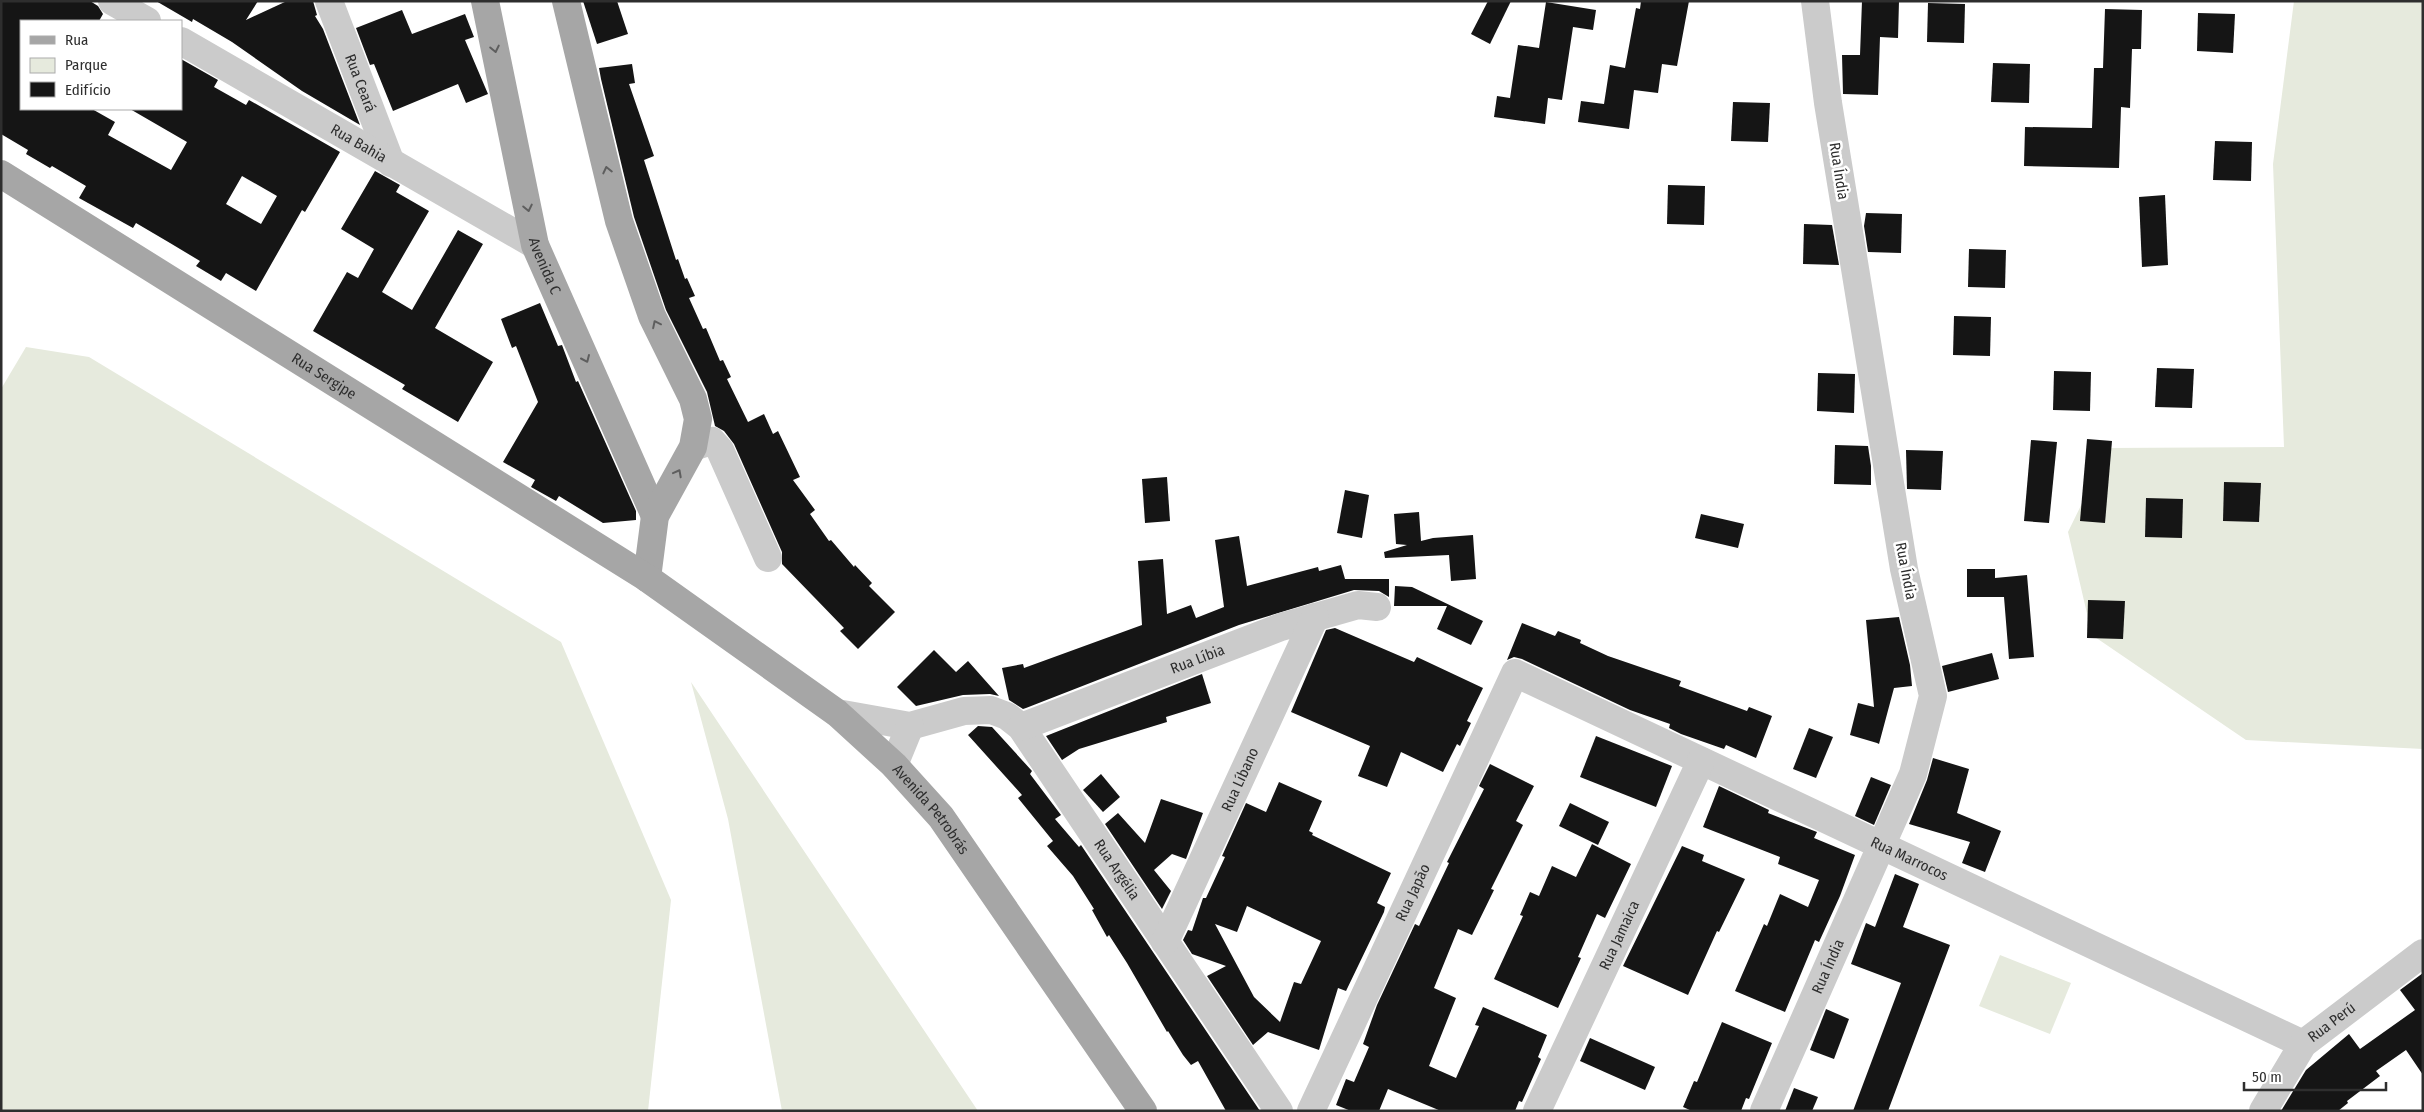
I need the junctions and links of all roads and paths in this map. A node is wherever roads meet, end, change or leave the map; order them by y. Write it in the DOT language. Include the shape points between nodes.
graph roads {
  1 [pos="112,1"];
  2 [pos="330,1"];
  3 [pos="485,1"];
  4 [pos="566,1"];
  5 [pos="1815,1"];
  6 [pos="145,20"];
  7 [pos="182,42"];
  8 [pos="391,163"];
  9 [pos="1,174"];
  10 [pos="535,245"];
  11 [pos="693,447"];
  12 [pos="655,516"];
  13 [pos="768,558"];
  14 [pos="647,578"];
  15 [pos="1377,607"];
  16 [pos="1315,617"];
  17 [pos="1515,673"];
  18 [pos="837,713"];
  19 [pos="910,726"];
  20 [pos="1021,726"];
  21 [pos="1701,761"];
  22 [pos="894,765"];
  23 [pos="1882,846"];
  24 [pos="1165,942"];
  25 [pos="2423,953"];
  26 [pos="2304,1044"];
  27 [pos="1143,1111"];
  28 [pos="1279,1111"];
  29 [pos="1311,1111"];
  30 [pos="1537,1111"];
  31 [pos="1764,1111"];
  32 [pos="2263,1111"];
  1 -- 6 [label="street"];
  2 -- 8 [label="street, Rua Ceará"];
  3 -- 10 [label="main road, Avenida C, one-way"];
  11 -- 4 [label="main road, one-way" via="698,419 693,400 652,316 619,221"];
  5 -- 23 [label="street, Rua Índia" via="1828,103 1904,570 1933,696 1913,774"];
  7 -- 8 [label="street, Rua Bahia"];
  8 -- 10 [label="street, Rua Bahia"];
  9 -- 14 [label="main road, Rua Sergipe"];
  10 -- 12 [label="main road, Avenida C, one-way"];
  12 -- 11 [label="main road, one-way"];
  11 -- 13 [label="street" via="712,441 720,450"];
  12 -- 14 [label="main road"];
  14 -- 18 [label="main road, Avenida Petrobrás"];
  15 -- 16 [label="street, Rua Líbia" via="1358,605"];
  16 -- 20 [label="street, Rua Líbia"];
  16 -- 24 [label="street, Rua Líbano"];
  17 -- 21 [label="street, Rua Marrocos"];
  17 -- 29 [label="street, Rua Japão"];
  18 -- 19 [label="street, Rua Argélia"];
  18 -- 22 [label="main road, Avenida Petrobrás"];
  19 -- 20 [label="street, Rua Argélia" via="964,711 991,710"];
  19 -- 22 [label="street"];
  20 -- 24 [label="street, Rua Argélia"];
  21 -- 23 [label="street, Rua Marrocos"];
  21 -- 30 [label="street, Rua Jamaica"];
  22 -- 27 [label="main road, Avenida Petrobrás" via="942,817"];
  23 -- 26 [label="street, Rua Marrocos"];
  23 -- 31 [label="street, Rua Índia"];
  24 -- 28 [label="street, Rua Argélia"];
  25 -- 26 [label="street, Rua Perú"];
  26 -- 32 [label="street, Rua Perú"];
}
